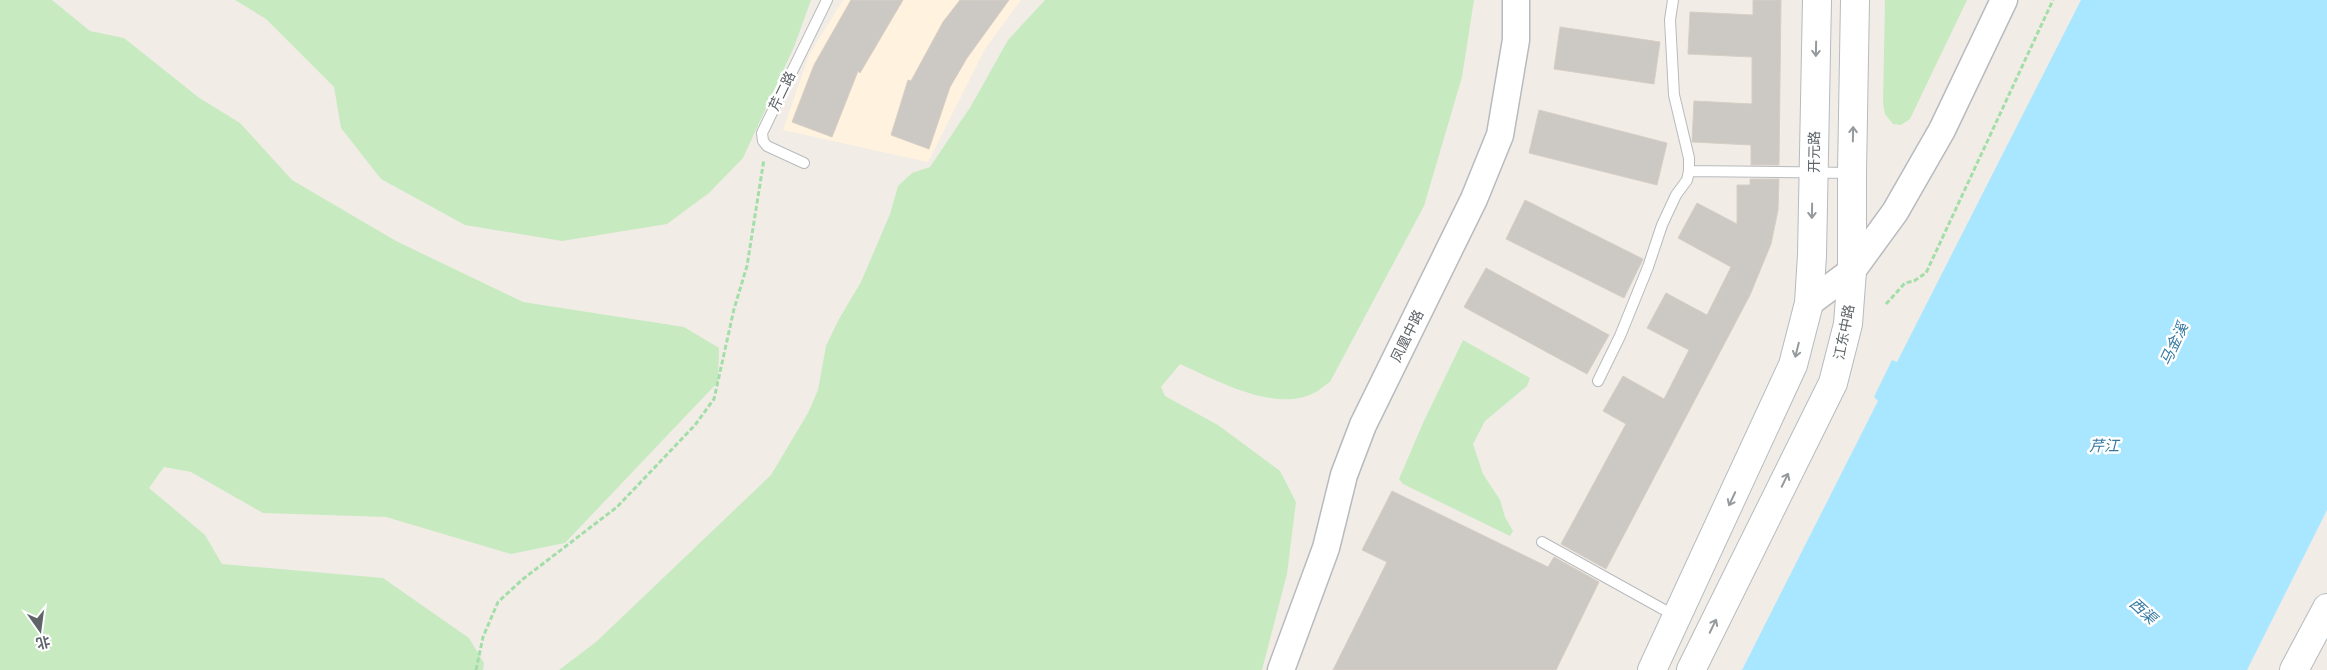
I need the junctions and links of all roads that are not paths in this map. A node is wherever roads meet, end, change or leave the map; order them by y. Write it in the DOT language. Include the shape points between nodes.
graph roads {
  1 [pos="827,0"];
  2 [pos="1504,0"];
  3 [pos="1516,0"];
  4 [pos="1673,0"];
  5 [pos="1817,0"];
  6 [pos="1855,0"];
  7 [pos="2004,0"];
  8 [pos="804,162"];
  9 [pos="1690,171"];
  10 [pos="1813,173"];
  11 [pos="1852,173"];
  12 [pos="1454,242"];
  13 [pos="1852,271"];
  14 [pos="1809,303"];
  15 [pos="1598,381"];
  16 [pos="1542,542"];
  17 [pos="2327,608"];
  18 [pos="1678,617"];
  19 [pos="1281,670"];
  20 [pos="1652,670"];
  21 [pos="1692,670"];
  22 [pos="2294,670"];
  1 -- 8 [label="lane, 芹二路" via="762,133 767,146"];
  2 -- 12 [label="street" via="1501,68 1490,122"];
  3 -- 12 [label="street, 凤凰中路" via="1516,40 1500,135"];
  4 -- 9 [label="lane" via="1670,20 1674,96"];
  5 -- 10 [label="main road, 开元路, one-way"];
  11 -- 6 [label="main road, one-way"];
  7 -- 13 [label="street" via="1942,130 1895,212"];
  9 -- 10 [label="lane"];
  9 -- 15 [label="lane" via="1662,225 1620,336"];
  10 -- 11 [label="lane"];
  10 -- 14 [label="main road, 开元路, one-way"];
  11 -- 13 [label="main road"];
  12 -- 19 [label="street, 凤凰中路" via="1363,426 1344,475 1326,548"];
  13 -- 14 [label="street"];
  21 -- 13 [label="main road, 江东中路, one-way" via="1833,383 1848,324"];
  14 -- 18 [label="main road, one-way" via="1793,366"];
  16 -- 18 [label="lane"];
  17 -- 22 [label="main road"];
  18 -- 20 [label="main road"];
}
